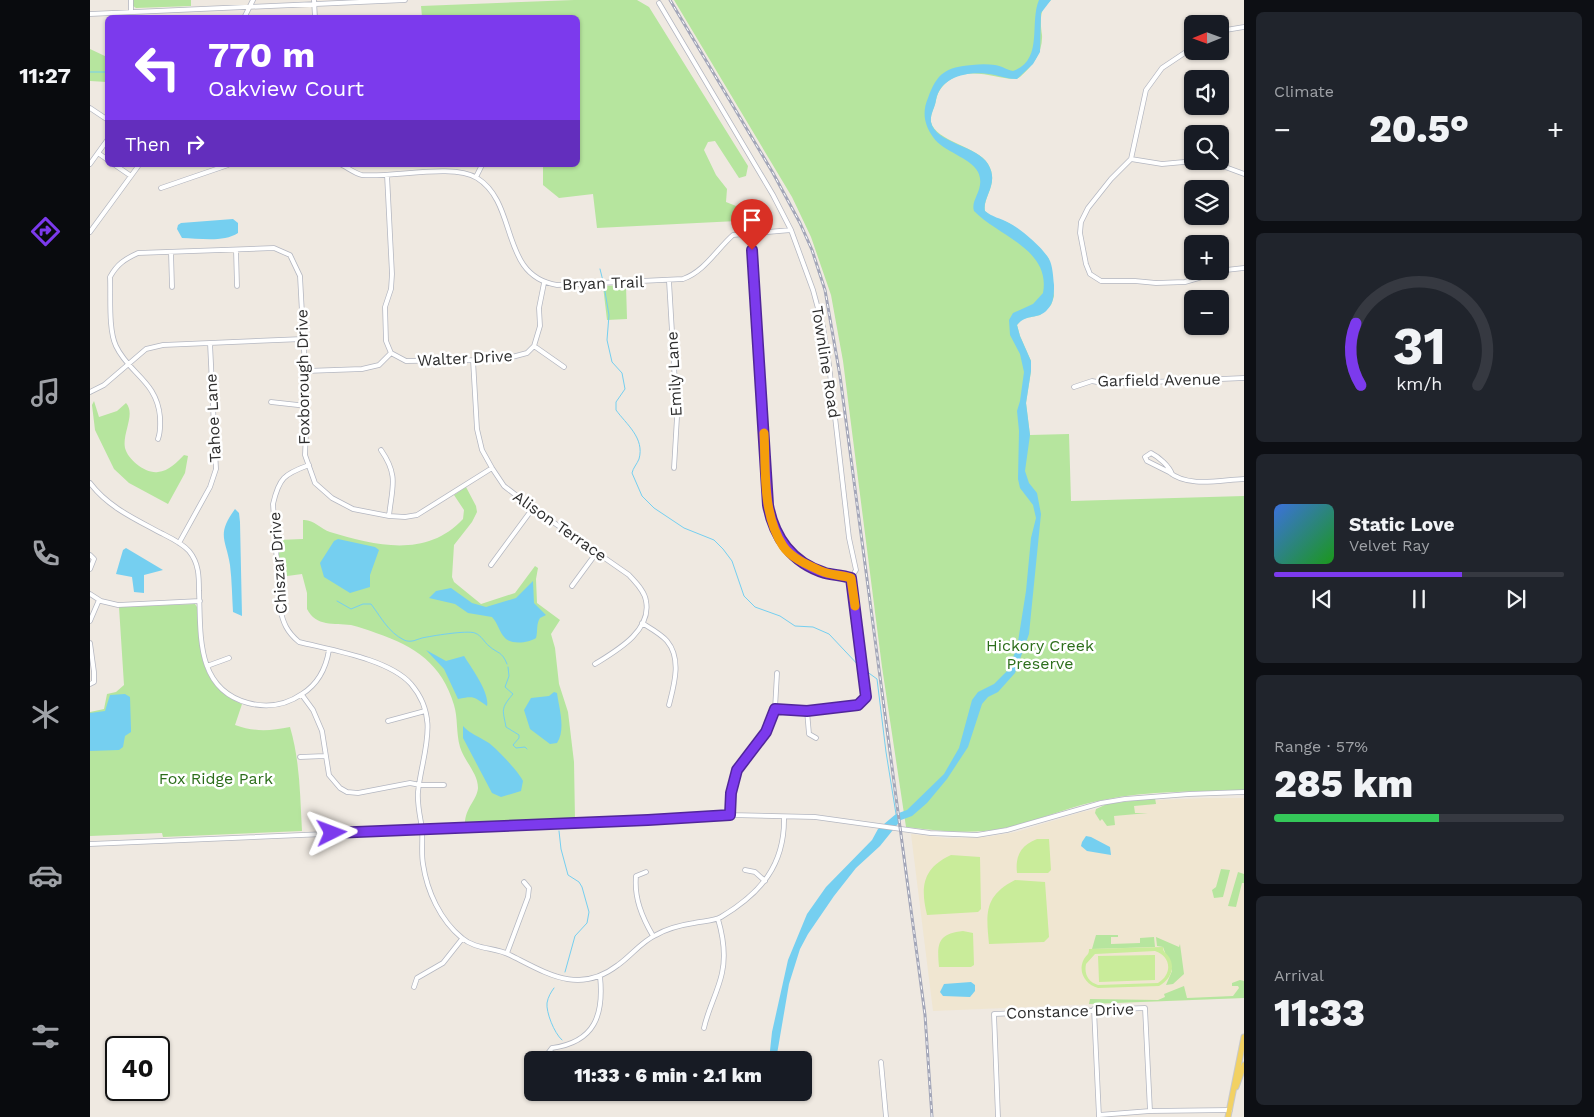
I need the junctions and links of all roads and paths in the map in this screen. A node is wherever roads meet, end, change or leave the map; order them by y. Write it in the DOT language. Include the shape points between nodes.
graph roads {
  1 [pos="131,0"];
  2 [pos="253,0"];
  3 [pos="405,0"];
  4 [pos="314,1"];
  5 [pos="659,2"];
  6 [pos="250,6"];
  7 [pos="131,12"];
  8 [pos="90,14"];
  9 [pos="246,15"];
  10 [pos="315,15"];
  11 [pos="1244,27"];
  12 [pos="1229,30"];
  13 [pos="1184,53"];
  14 [pos="90,108"];
  15 [pos="105,118"];
  16 [pos="105,143"];
  17 [pos="98,153"];
  18 [pos="105,158"];
  19 [pos="1131,159"];
  20 [pos="1184,162"];
  21 [pos="90,164"];
  22 [pos="118,167"];
  23 [pos="138,167"];
  24 [pos="222,167"];
  25 [pos="346,167"];
  26 [pos="481,167"];
  27 [pos="1229,168"];
  28 [pos="1244,174"];
  29 [pos="387,175"];
  30 [pos="131,176"];
  31 [pos="476,177"];
  32 [pos="161,188"];
  33 [pos="791,230"];
  34 [pos="90,232"];
  35 [pos="750,233"];
  36 [pos="236,250"];
  37 [pos="171,252"];
  38 [pos="1244,268"];
  39 [pos="669,281"];
  40 [pos="544,283"];
  41 [pos="237,286"];
  42 [pos="172,287"];
  43 [pos="303,338"];
  44 [pos="210,344"];
  45 [pos="534,346"];
  46 [pos="392,353"];
  47 [pos="474,360"];
  48 [pos="129,364"];
  49 [pos="564,367"];
  50 [pos="306,371"];
  51 [pos="1244,378"];
  52 [pos="1074,387"];
  53 [pos="90,392"];
  54 [pos="271,402"];
  55 [pos="307,406"];
  56 [pos="158,439"];
  57 [pos="381,450"];
  58 [pos="309,466"];
  59 [pos="492,468"];
  60 [pos="674,468"];
  61 [pos="1172,474"];
  62 [pos="1244,479"];
  63 [pos="90,483"];
  64 [pos="533,508"];
  65 [pos="389,516"];
  66 [pos="179,543"];
  67 [pos="597,552"];
  68 [pos="90,555"];
  69 [pos="490,565"];
  70 [pos="90,569"];
  71 [pos="851,578"];
  72 [pos="572,586"];
  73 [pos="90,594"];
  74 [pos="99,600"];
  75 [pos="200,601"];
  76 [pos="90,621"];
  77 [pos="642,623"];
  78 [pos="90,643"];
  79 [pos="330,650"];
  80 [pos="91,658"];
  81 [pos="229,658"];
  82 [pos="595,664"];
  83 [pos="207,666"];
  84 [pos="777,673"];
  85 [pos="90,684"];
  86 [pos="302,695"];
  87 [pos="669,705"];
  88 [pos="775,709"];
  89 [pos="425,711"];
  90 [pos="807,711"];
  91 [pos="388,721"];
  92 [pos="816,738"];
  93 [pos="325,756"];
  94 [pos="300,758"];
  95 [pos="444,784"];
  96 [pos="420,785"];
  97 [pos="1244,792"];
  98 [pos="730,815"];
  99 [pos="784,817"];
  100 [pos="422,829"];
  101 [pos="90,844"];
  102 [pos="745,870"];
  103 [pos="646,872"];
  104 [pos="766,881"];
  105 [pos="524,882"];
  106 [pos="718,919"];
  107 [pos="653,936"];
  108 [pos="462,939"];
  109 [pos="507,953"];
  110 [pos="600,976"];
  111 [pos="414,986"];
  112 [pos="1094,1009"];
  113 [pos="704,1028"];
  114 [pos="1244,1037"];
  115 [pos="550,1051"];
  116 [pos="881,1062"];
  117 [pos="1244,1065"];
  118 [pos="1234,1090"];
  119 [pos="1230,1110"];
  120 [pos="1150,1111"];
  121 [pos="1099,1116"];
  122 [pos="886,1117"];
  123 [pos="998,1117"];
  124 [pos="1228,1117"];
  1 -- 7 [label="street"];
  2 -- 6 [label="street"];
  3 -- 4 [label="street"];
  4 -- 6 [label="street"];
  4 -- 10 [label="street"];
  5 -- 33 [label="street, Townline Road" via="774,194"];
  6 -- 7 [label="street"];
  6 -- 9 [label="street"];
  7 -- 8 [label="street"];
  11 -- 12 [label="street"];
  13 -- 19 [label="street" via="1162,68 1146,90"];
  14 -- 15 [label="street"];
  16 -- 17 [label="street"];
  17 -- 18 [label="street"];
  17 -- 21 [label="street"];
  19 -- 20 [label="street" via="1162,164"];
  19 -- 38 [label="street" via="1111,179 1081,222 1080,234 1090,274 1101,281 1185,282"];
  22 -- 30 [label="street"];
  23 -- 30 [label="street"];
  24 -- 32 [label="street"];
  25 -- 29 [label="street" via="360,175"];
  26 -- 31 [label="street"];
  27 -- 28 [label="street"];
  29 -- 31 [label="street" via="443,172"];
  29 -- 46 [label="street" via="392,274 384,316 386,341"];
  30 -- 34 [label="street"];
  31 -- 40 [label="street, Bryan Trail" via="498,202 521,264"];
  33 -- 35 [label="street, Bryan Trail"];
  33 -- 71 [label="street, Townline Road" via="823,327 849,538 856,570"];
  35 -- 39 [label="street, Bryan Trail" via="733,235 694,275"];
  35 -- 71 [label="street" via="768,505 772,523 784,547 801,561 824,572"];
  36 -- 37 [label="street, Foxborough Drive"];
  36 -- 41 [label="street"];
  36 -- 43 [label="street, Foxborough Drive" via="274,248 290,254 300,276"];
  37 -- 42 [label="street"];
  37 -- 48 [label="street, Foxborough Drive" via="138,253 122,261 110,277 112,336"];
  39 -- 40 [label="street, Bryan Trail"];
  39 -- 60 [label="street, Emily Lane" via="677,418"];
  40 -- 45 [label="street, Walter Drive" via="539,308 540,326"];
  43 -- 44 [label="street"];
  43 -- 50 [label="street, Foxborough Drive"];
  44 -- 48 [label="street" via="163,345 146,350"];
  44 -- 66 [label="street, Tahoe Lane" via="216,469 210,487"];
  45 -- 47 [label="street, Walter Drive" via="526,353 512,357"];
  45 -- 49 [label="street"];
  46 -- 47 [label="street, Walter Drive" via="406,361"];
  46 -- 50 [label="street" via="379,365 362,369"];
  47 -- 59 [label="street, Alison Terrace" via="477,429 482,450"];
  48 -- 53 [label="street"];
  48 -- 56 [label="street" via="154,393 159,406 161,431"];
  50 -- 55 [label="street, Foxborough Drive"];
  51 -- 52 [label="street, Garfield Avenue" via="1107,384 1092,380"];
  54 -- 55 [label="street"];
  55 -- 58 [label="street, Foxborough Drive" via="305,455"];
  57 -- 65 [label="street" via="390,464 394,480"];
  58 -- 65 [label="street, Foxborough Drive" via="316,483 332,498 353,509"];
  58 -- 79 [label="street, Chiszar Drive" via="284,476 273,504 280,608 282,623 299,642"];
  59 -- 64 [label="street, Alison Terrace" via="504,486"];
  59 -- 65 [label="street, Foxborough Drive" via="417,515"];
  61 -- 61 [label="street" via="1155,455 1151,453 1145,457"];
  61 -- 62 [label="street" via="1193,481"];
  63 -- 66 [label="street" via="115,508"];
  64 -- 67 [label="street, Alison Terrace"];
  64 -- 69 [label="street"];
  66 -- 75 [label="street" via="196,562"];
  67 -- 72 [label="street"];
  67 -- 77 [label="street, Alison Terrace" via="639,586 646,600"];
  68 -- 70 [label="street" via="94,559"];
  71 -- 90 [label="street, Townline Road" via="866,697 858,705"];
  73 -- 74 [label="street"];
  74 -- 75 [label="street" via="118,605"];
  74 -- 76 [label="street"];
  75 -- 83 [label="street" via="203,654"];
  77 -- 82 [label="street, Alison Terrace" via="626,644"];
  77 -- 87 [label="street" via="672,648 676,664 675,684"];
  78 -- 80 [label="street"];
  79 -- 86 [label="street" via="320,677"];
  79 -- 89 [label="street, Chiszar Drive" via="384,664 400,674 411,684"];
  80 -- 85 [label="street" via="94,682"];
  81 -- 83 [label="street"];
  83 -- 86 [label="street" via="222,688 247,703 274,705"];
  84 -- 88 [label="street"];
  86 -- 93 [label="street" via="322,731"];
  88 -- 90 [label="street"];
  88 -- 98 [label="street" via="766,732 737,770"];
  89 -- 91 [label="street"];
  89 -- 96 [label="street, Chiszar Drive" via="428,740"];
  90 -- 92 [label="street" via="809,734"];
  93 -- 94 [label="street"];
  93 -- 96 [label="street" via="329,775 336,786 347,792 358,793 410,782"];
  95 -- 96 [label="street"];
  96 -- 100 [label="street, Chiszar Drive"];
  97 -- 99 [label="street" via="1125,798 986,834 956,835 815,817"];
  98 -- 99 [label="street"];
  98 -- 100 [label="street"];
  99 -- 104 [label="street" via="781,851"];
  100 -- 101 [label="street"];
  100 -- 108 [label="street, Chiszar Drive" via="423,864 429,887 436,906"];
  102 -- 104 [label="street" via="755,872"];
  103 -- 107 [label="street" via="636,876 636,896"];
  104 -- 106 [label="street" via="736,908"];
  105 -- 109 [label="street" via="529,888 528,897"];
  106 -- 107 [label="street" via="684,925"];
  106 -- 113 [label="street" via="722,936 722,973"];
  107 -- 110 [label="street" via="619,965"];
  108 -- 109 [label="street" via="476,946"];
  108 -- 111 [label="street" via="442,963 417,978"];
  109 -- 110 [label="street" via="555,977 571,981"];
  110 -- 115 [label="street" via="602,1000 592,1027 579,1041"];
  112 -- 120 [label="street, Constance Drive" via="1146,1008"];
  112 -- 121 [label="street"];
  112 -- 123 [label="street, Constance Drive" via="994,1014"];
  114 -- 118 [label="main road"];
  116 -- 122 [label="street"];
  117 -- 118 [label="main road"];
  118 -- 119 [label="main road"];
  119 -- 120 [label="street"];
  119 -- 124 [label="main road"];
  120 -- 121 [label="street"];
}
